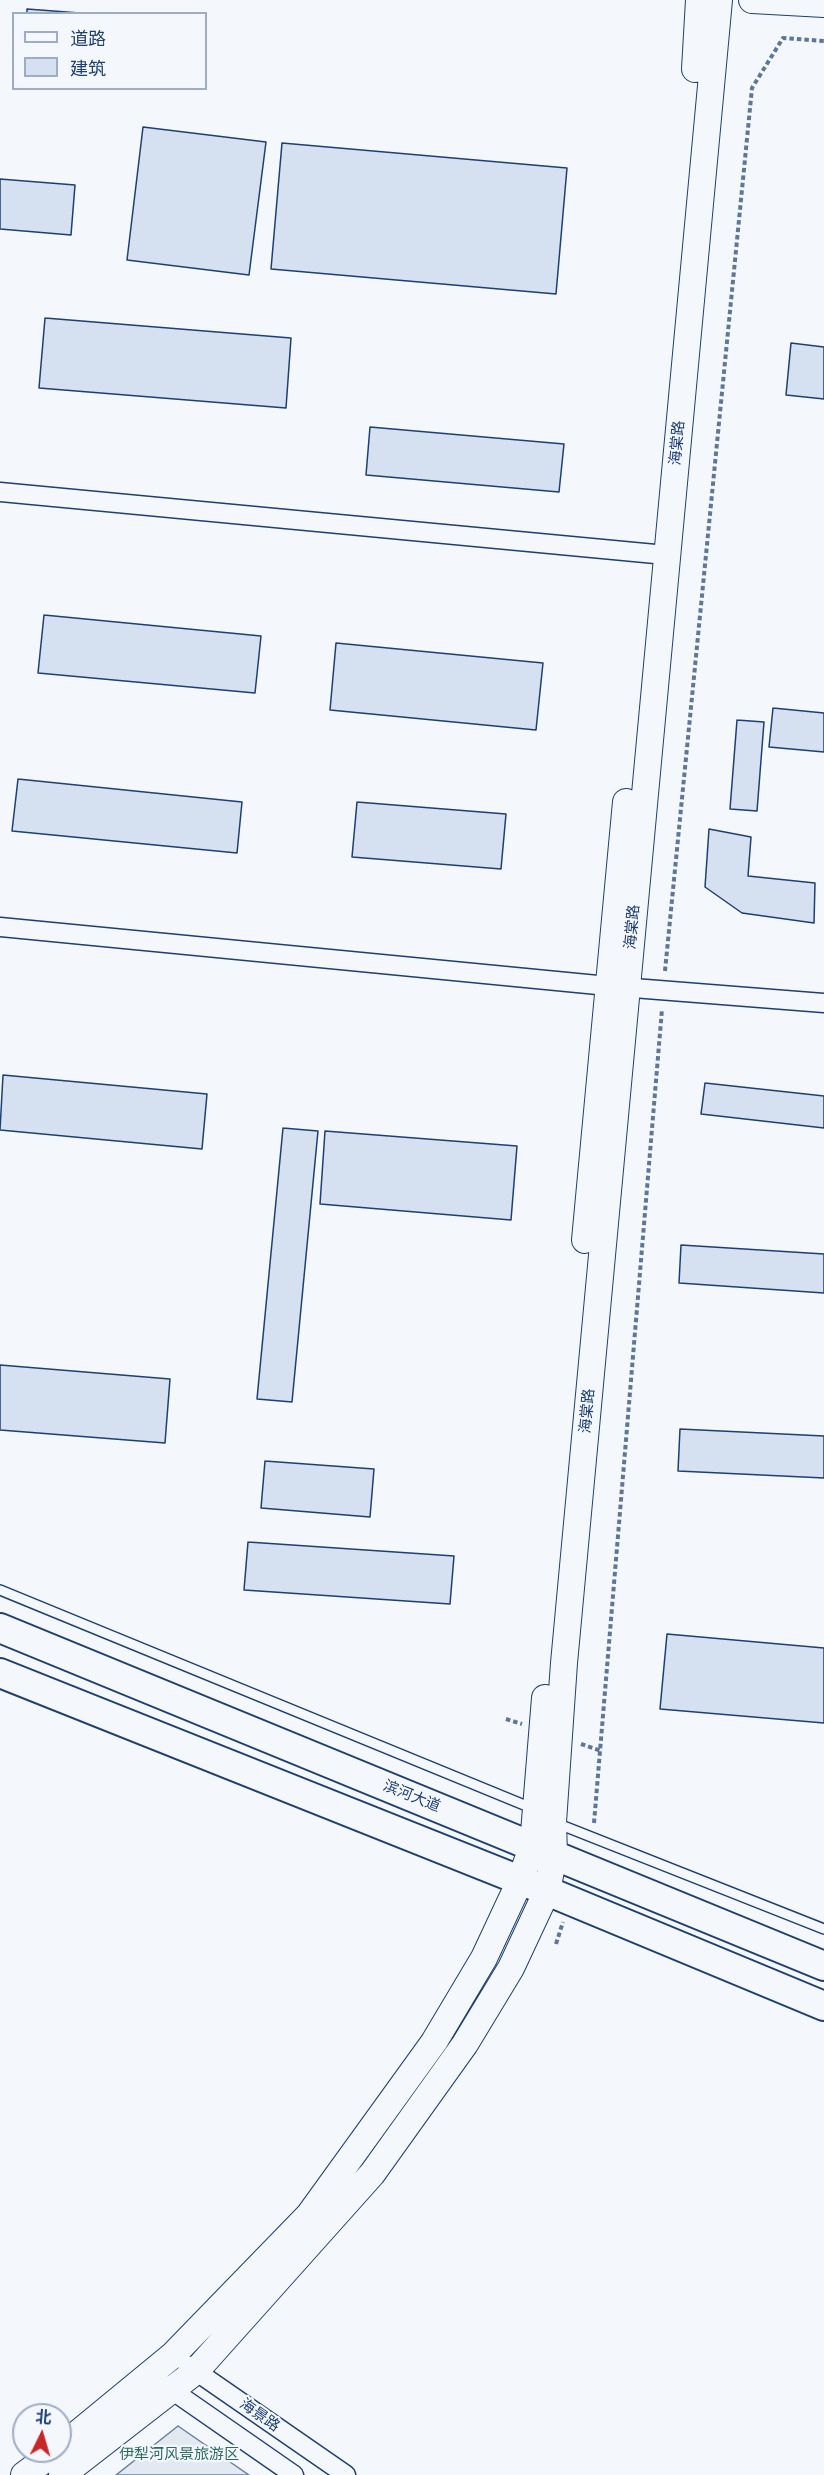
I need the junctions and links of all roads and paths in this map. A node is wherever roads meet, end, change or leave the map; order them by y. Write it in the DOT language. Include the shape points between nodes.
graph roads {
  1 [pos="699,0"];
  2 [pos="719,0"];
  3 [pos="752,0"];
  4 [pos="824,4"];
  5 [pos="0,492"];
  6 [pos="658,554"];
  7 [pos="0,927"];
  8 [pos="617,987"];
  9 [pos="824,1004"];
  10 [pos="0,1590"];
  11 [pos="0,1628"];
  12 [pos="0,1672"];
  13 [pos="545,1816"];
  14 [pos="543,1850"];
  15 [pos="520,1881"];
  16 [pos="547,1891"];
  17 [pos="824,1929"];
  18 [pos="824,1966"];
  19 [pos="824,2006"];
  20 [pos="173,2355"];
  21 [pos="196,2371"];
  22 [pos="149,2375"];
  23 [pos="172,2391"];
  24 [pos="72,2438"];
  25 [pos="40,2463"];
  26 [pos="24,2475"];
  27 [pos="62,2475"];
  28 [pos="294,2475"];
  29 [pos="346,2475"];
  1 -- 6 [label="street, 海棠路"];
  2 -- 6 [label="street, 海棠路"];
  3 -- 4 [label="street"];
  5 -- 6 [label="street"];
  6 -- 8 [label="street, 海棠路"];
  7 -- 8 [label="street"];
  8 -- 9 [label="street"];
  8 -- 13 [label="street, 海棠路" via="564,1663"];
  10 -- 13 [label="lane"];
  11 -- 14 [label="main road, 滨河大道"];
  12 -- 15 [label="main road"];
  13 -- 14 [label="street, 海棠路"];
  13 -- 17 [label="lane"];
  14 -- 15 [label="street"];
  14 -- 16 [label="street"];
  14 -- 18 [label="main road, 滨河大道"];
  15 -- 16 [label="main road"];
  15 -- 20 [label="street" via="484,1958 435,2042 309,2215"];
  16 -- 19 [label="main road"];
  16 -- 21 [label="street" via="511,1968 471,2034 372,2174"];
  20 -- 21 [label="street, 海景路"];
  20 -- 22 [label="street"];
  21 -- 23 [label="street"];
  21 -- 29 [label="street, 海景路"];
  22 -- 23 [label="street, 海景路"];
  22 -- 24 [label="street"];
  23 -- 27 [label="street"];
  23 -- 28 [label="street, 海景路"];
  25 -- 26 [label="street"];
}
